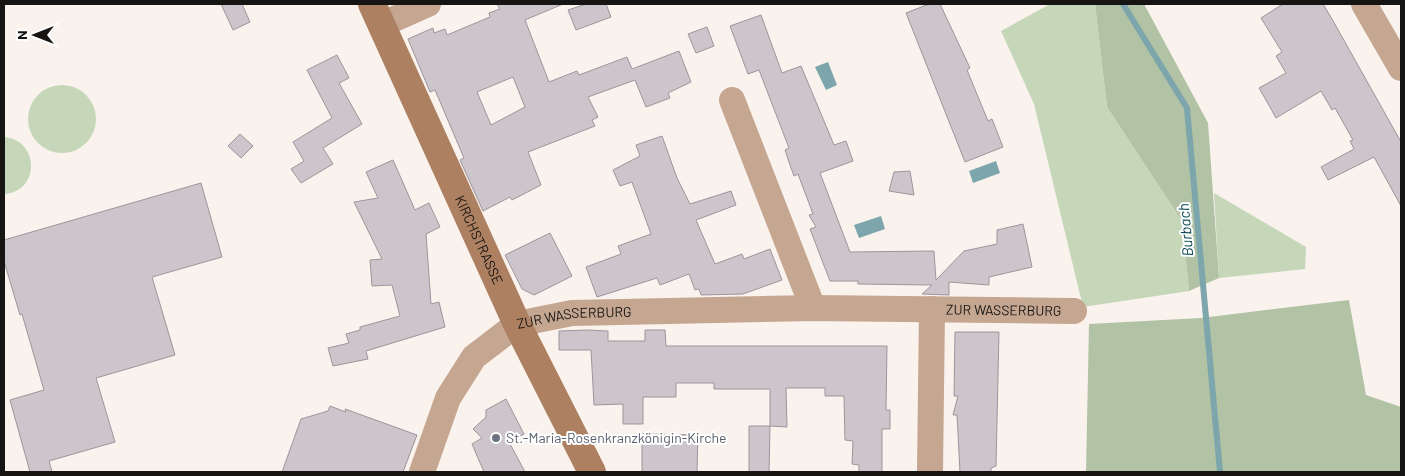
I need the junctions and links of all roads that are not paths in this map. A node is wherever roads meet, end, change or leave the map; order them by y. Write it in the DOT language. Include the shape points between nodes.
graph roads {
  1 [pos="428,4"];
  2 [pos="1364,4"];
  3 [pos="377,14"];
  4 [pos="1401,68"];
  5 [pos="732,100"];
  6 [pos="813,308"];
  7 [pos="932,309"];
  8 [pos="1074,311"];
  9 [pos="517,324"];
  10 [pos="422,472"];
  11 [pos="592,472"];
  12 [pos="930,472"];
  1 -- 3 [label="street"];
  2 -- 4 [label="street"];
  3 -- 9 [label="street, KIRCHSTRASSE"];
  5 -- 6 [label="street"];
  6 -- 7 [label="street, ZUR WASSERBURG"];
  6 -- 9 [label="street, ZUR WASSERBURG" via="572,313"];
  7 -- 8 [label="street, ZUR WASSERBURG"];
  7 -- 12 [label="street, ZUR WASSERBURG"];
  9 -- 10 [label="street, ZUR WASSERBURG" via="474,357 448,398"];
  9 -- 11 [label="street, KIRCHSTRASSE"];
}
